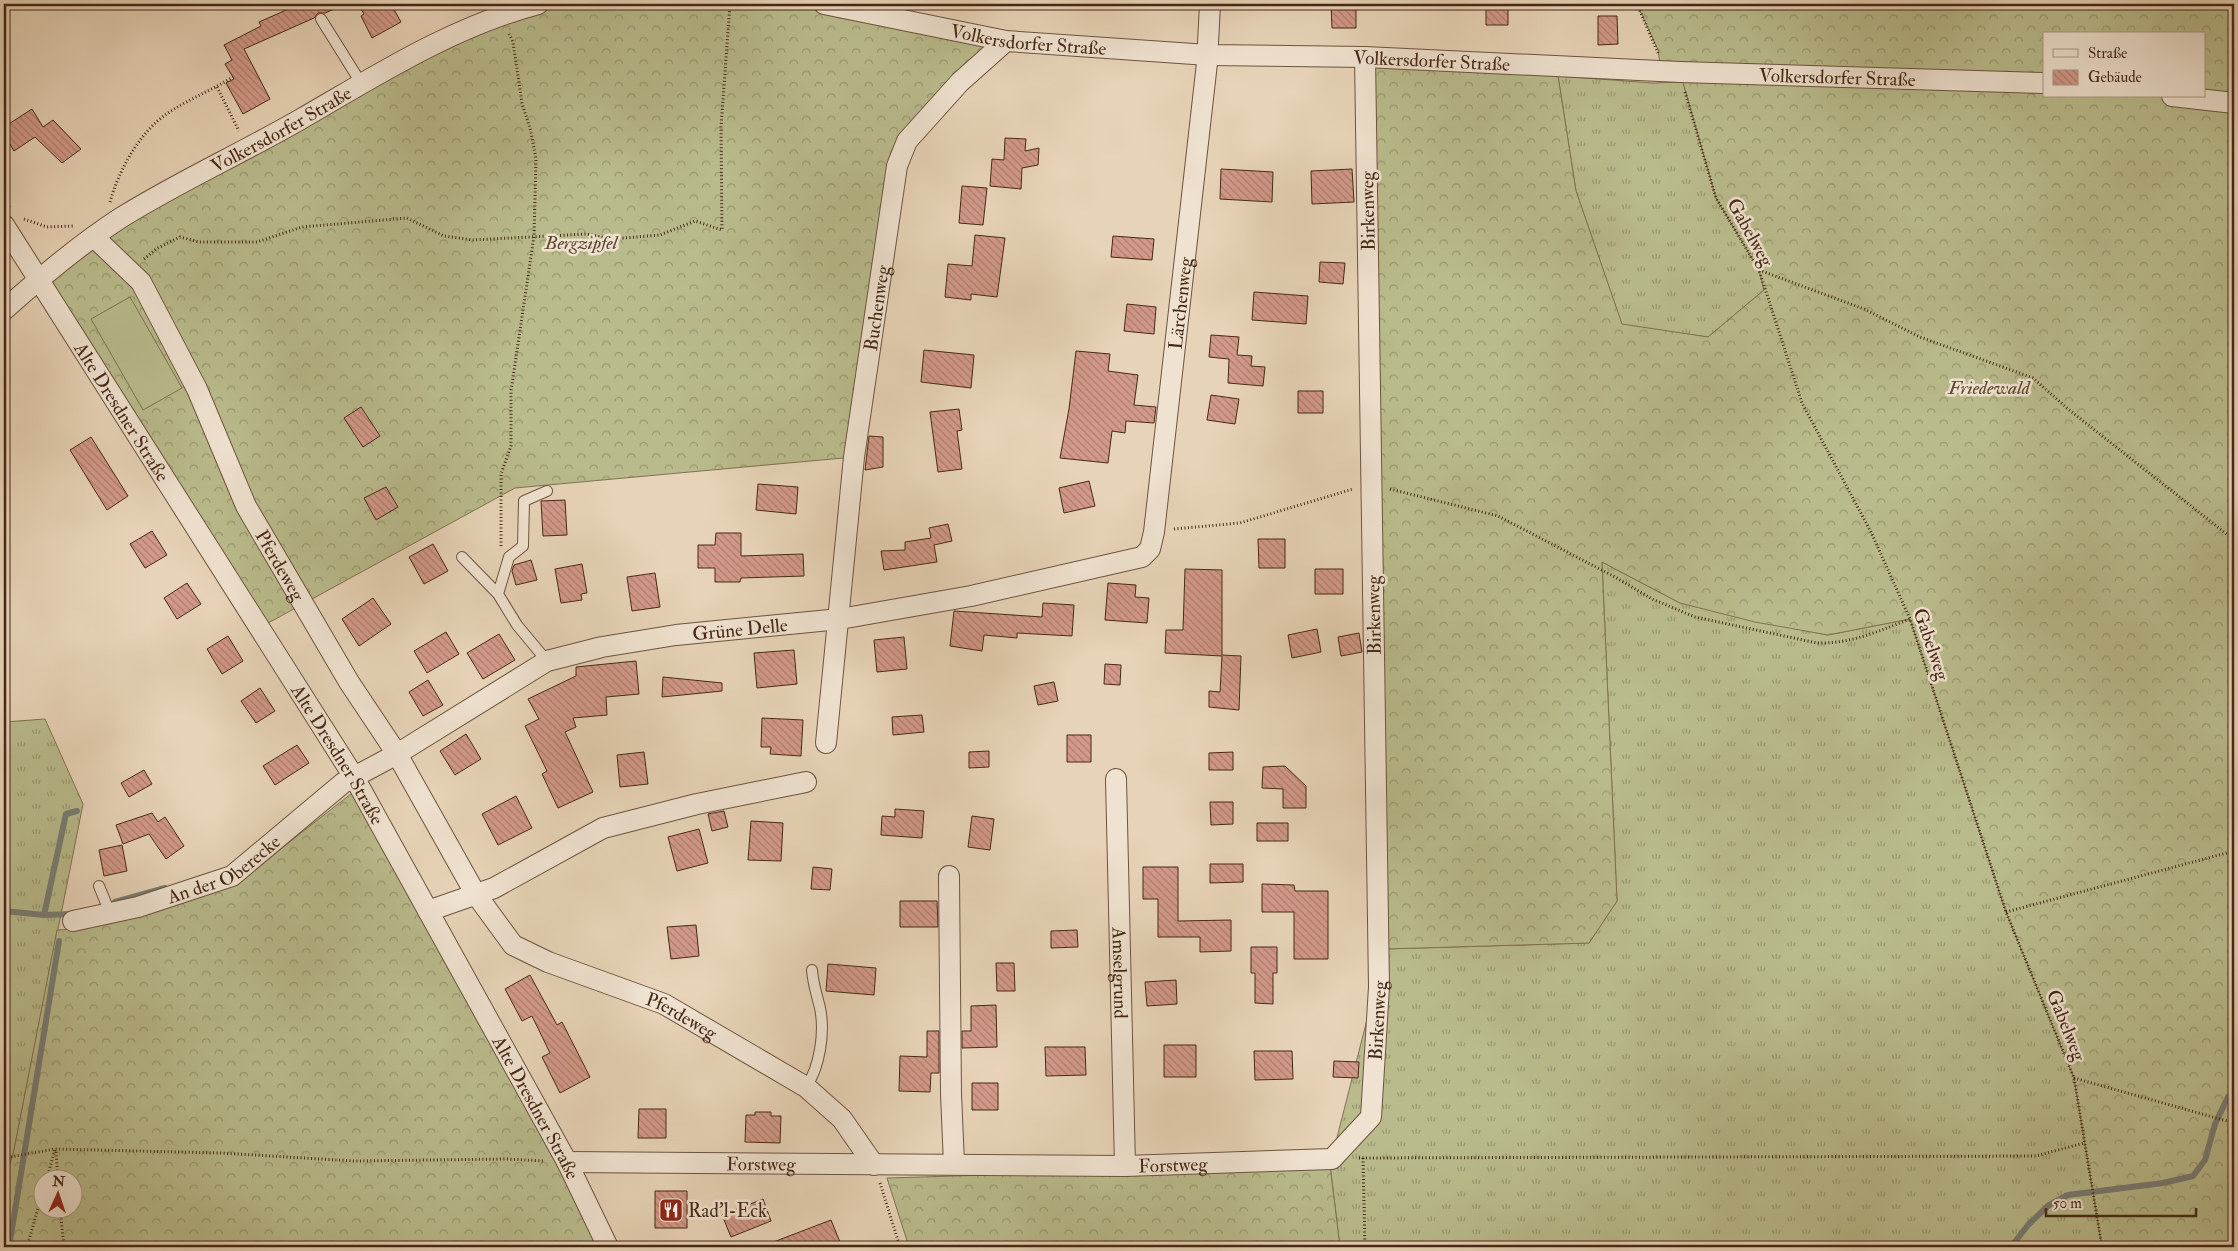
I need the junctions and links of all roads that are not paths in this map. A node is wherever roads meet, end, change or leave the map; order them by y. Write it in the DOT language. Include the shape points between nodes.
graph roads {
  1 [pos="538,4"];
  2 [pos="824,4"];
  3 [pos="1210,4"];
  4 [pos="321,19"];
  5 [pos="1006,41"];
  6 [pos="1208,55"];
  7 [pos="1365,57"];
  8 [pos="361,83"];
  9 [pos="2043,83"];
  10 [pos="2190,98"];
  11 [pos="2234,103"];
  12 [pos="13,218"];
  13 [pos="86,231"];
  14 [pos="39,279"];
  15 [pos="4,310"];
  16 [pos="548,491"];
  17 [pos="1152,540"];
  18 [pos="462,557"];
  19 [pos="498,594"];
  20 [pos="840,618"];
  21 [pos="546,661"];
  22 [pos="826,743"];
  23 [pos="397,754"];
  24 [pos="354,777"];
  25 [pos="1116,779"];
  26 [pos="806,782"];
  27 [pos="949,876"];
  28 [pos="99,886"];
  29 [pos="475,893"];
  30 [pos="428,911"];
  31 [pos="110,913"];
  32 [pos="73,921"];
  33 [pos="812,970"];
  34 [pos="806,1087"];
  35 [pos="1332,1159"];
  36 [pos="567,1162"];
  37 [pos="954,1164"];
  38 [pos="874,1165"];
  39 [pos="1125,1166"];
  40 [pos="608,1247"];
  1 -- 8 [label="street, Volkersdorfer Straße" via="501,15 394,64"];
  2 -- 5 [label="street, Volkersdorfer Straße"];
  3 -- 6 [label="street, Lärchenweg"];
  4 -- 8 [label="lane"];
  5 -- 6 [label="street, Volkersdorfer Straße"];
  5 -- 20 [label="street, Buchenweg" via="960,82 907,141 897,166 854,456"];
  6 -- 7 [label="street, Volkersdorfer Straße"];
  6 -- 17 [label="street, Lärchenweg"];
  7 -- 9 [label="street, Volkersdorfer Straße"];
  7 -- 35 [label="street, Birkenweg" via="1379,987 1371,1117"];
  8 -- 13 [label="street, Volkersdorfer Straße" via="146,203"];
  10 -- 11 [label="street"];
  12 -- 14 [label="street, Alte Dresdner Straße"];
  13 -- 14 [label="street, Volkersdorfer Straße"];
  13 -- 23 [label="street, Pferdeweg" via="131,270 161,316 198,389 246,506 349,682"];
  14 -- 15 [label="street, Volkersdorfer Straße"];
  14 -- 24 [label="street, Alte Dresdner Straße"];
  16 -- 19 [label="lane" via="524,501 523,546 509,557"];
  17 -- 20 [label="street, Grüne Delle" via="1142,557 971,596"];
  18 -- 19 [label="lane"];
  19 -- 21 [label="lane" via="517,625"];
  20 -- 21 [label="street, Grüne Delle" via="676,635 602,647"];
  20 -- 22 [label="street, Buchenweg"];
  21 -- 23 [label="street, Grüne Delle"];
  23 -- 24 [label="street, Grüne Delle"];
  23 -- 29 [label="street, Pferdeweg"];
  24 -- 30 [label="street, Alte Dresdner Straße"];
  24 -- 31 [label="street, An der Oberecke" via="232,876"];
  25 -- 39 [label="street, Amselgrund"];
  26 -- 29 [label="street" via="603,828 494,888"];
  27 -- 37 [label="street"];
  28 -- 31 [label="lane"];
  29 -- 30 [label="street"];
  29 -- 34 [label="street, Pferdeweg" via="513,945 548,962 664,1004"];
  30 -- 36 [label="street, Alte Dresdner Straße"];
  31 -- 32 [label="street, An der Oberecke"];
  33 -- 34 [label="lane" via="822,1029 816,1067"];
  34 -- 38 [label="street, Pferdeweg" via="842,1119"];
  35 -- 39 [label="street, Forstweg"];
  36 -- 38 [label="street, Forstweg"];
  36 -- 40 [label="street, Alte Dresdner Straße"];
  37 -- 38 [label="street, Forstweg"];
  37 -- 39 [label="street, Forstweg"];
}
